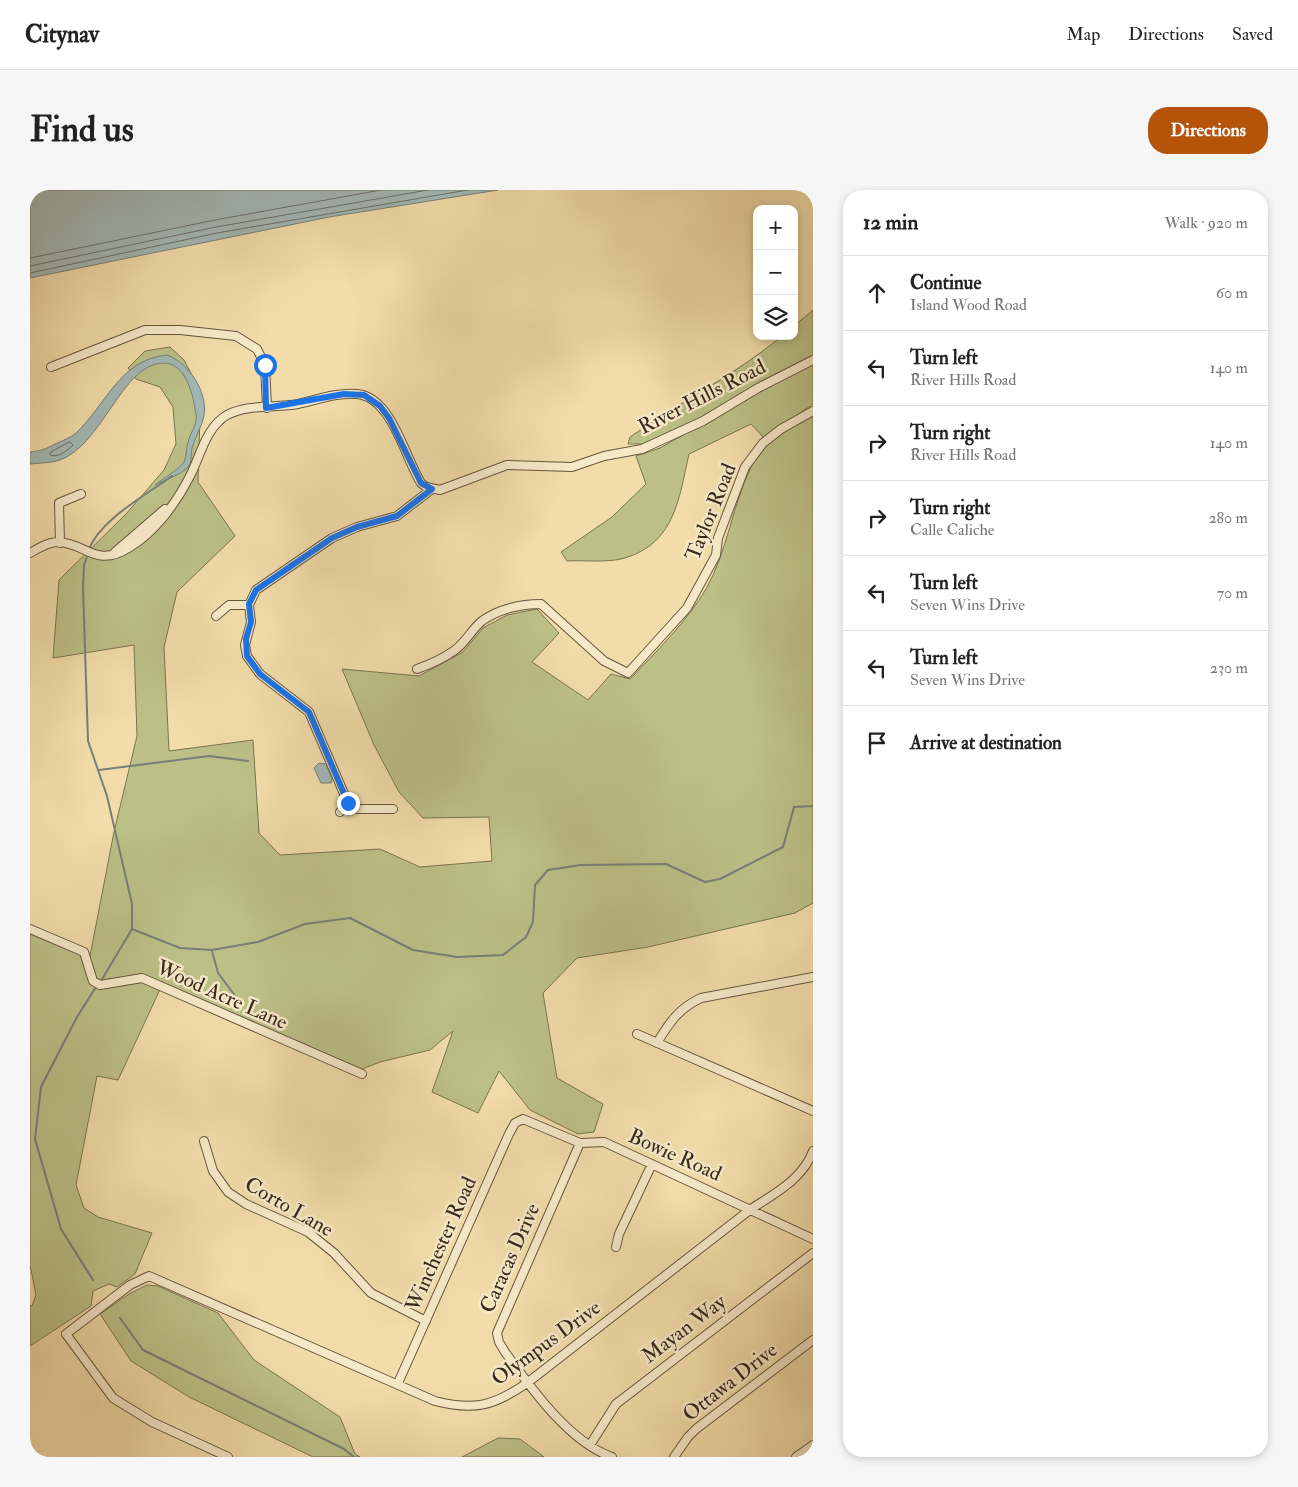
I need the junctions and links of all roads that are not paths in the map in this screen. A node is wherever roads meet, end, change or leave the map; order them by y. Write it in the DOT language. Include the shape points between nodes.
graph roads {
  1 [pos="813,360"];
  2 [pos="51,367"];
  3 [pos="266,408"];
  4 [pos="813,410"];
  5 [pos="432,489"];
  6 [pos="80,494"];
  7 [pos="60,543"];
  8 [pos="30,553"];
  9 [pos="249,604"];
  10 [pos="216,616"];
  11 [pos="417,669"];
  12 [pos="348,803"];
  13 [pos="393,809"];
  14 [pos="340,812"];
  15 [pos="30,929"];
  16 [pos="813,977"];
  17 [pos="637,1034"];
  18 [pos="658,1043"];
  19 [pos="362,1074"];
  20 [pos="813,1111"];
  21 [pos="519,1120"];
  22 [pos="204,1141"];
  23 [pos="580,1143"];
  24 [pos="813,1151"];
  25 [pos="652,1164"];
  26 [pos="751,1209"];
  27 [pos="813,1239"];
  28 [pos="616,1247"];
  29 [pos="813,1253"];
  30 [pos="426,1321"];
  31 [pos="813,1340"];
  32 [pos="398,1383"];
  33 [pos="527,1383"];
  34 [pos="813,1444"];
  35 [pos="590,1445"];
  36 [pos="228,1457"];
  37 [pos="612,1457"];
  38 [pos="674,1457"];
  39 [pos="796,1457"];
  1 -- 5 [label="street, River Hills Road" via="652,446 572,466 507,466 444,489"];
  2 -- 3 [label="street" via="145,330 236,336 257,349 265,365"];
  3 -- 5 [label="street" via="344,394 364,395 380,406 389,418 418,477"];
  3 -- 7 [label="street" via="235,412 216,425 174,501 111,555 92,555"];
  4 -- 11 [label="street, Taylor Road" via="763,443 745,468 718,538 716,555 687,608 628,673 604,661 541,604 500,611 481,621 457,649"];
  5 -- 9 [label="street" via="397,516 332,538 256,590"];
  6 -- 7 [label="street" via="59,503"];
  7 -- 8 [label="street" via="47,544"];
  9 -- 10 [label="street" via="229,605"];
  9 -- 12 [label="street" via="251,622 246,639 247,656 260,674 309,712"];
  12 -- 13 [label="street" via="358,809"];
  12 -- 14 [label="street"];
  15 -- 19 [label="street, Wood Acre Lane" via="84,952 93,981 100,985 142,978"];
  16 -- 18 [label="street" via="701,998 674,1017"];
  17 -- 18 [label="street"];
  18 -- 20 [label="street"];
  21 -- 23 [label="street, Bowie Road" via="523,1118"];
  21 -- 30 [label="street, Winchester Road" via="512,1129"];
  22 -- 30 [label="street, Corto Lane" via="213,1171 228,1192 246,1204 308,1232 334,1253 371,1293"];
  23 -- 25 [label="street, Bowie Road" via="604,1142"];
  23 -- 33 [label="street, Caracas Drive" via="497,1333 499,1342"];
  24 -- 26 [label="street, Olympus Drive" via="800,1172 786,1186"];
  25 -- 26 [label="street, Bowie Road"];
  25 -- 28 [label="street"];
  26 -- 27 [label="street, Bowie Road"];
  26 -- 33 [label="street, Olympus Drive"];
  29 -- 35 [label="street, Mayan Way" via="616,1404"];
  30 -- 32 [label="street, Winchester Road"];
  31 -- 38 [label="street, Ottawa Drive" via="696,1429"];
  32 -- 33 [label="street, Olympus Drive" via="435,1401 477,1406 494,1403"];
  32 -- 36 [label="street, Olympus Drive" via="149,1276 130,1284 66,1334 113,1398 152,1422"];
  33 -- 35 [label="street" via="557,1419"];
  34 -- 39 [label="street"];
  35 -- 37 [label="street"];
}
